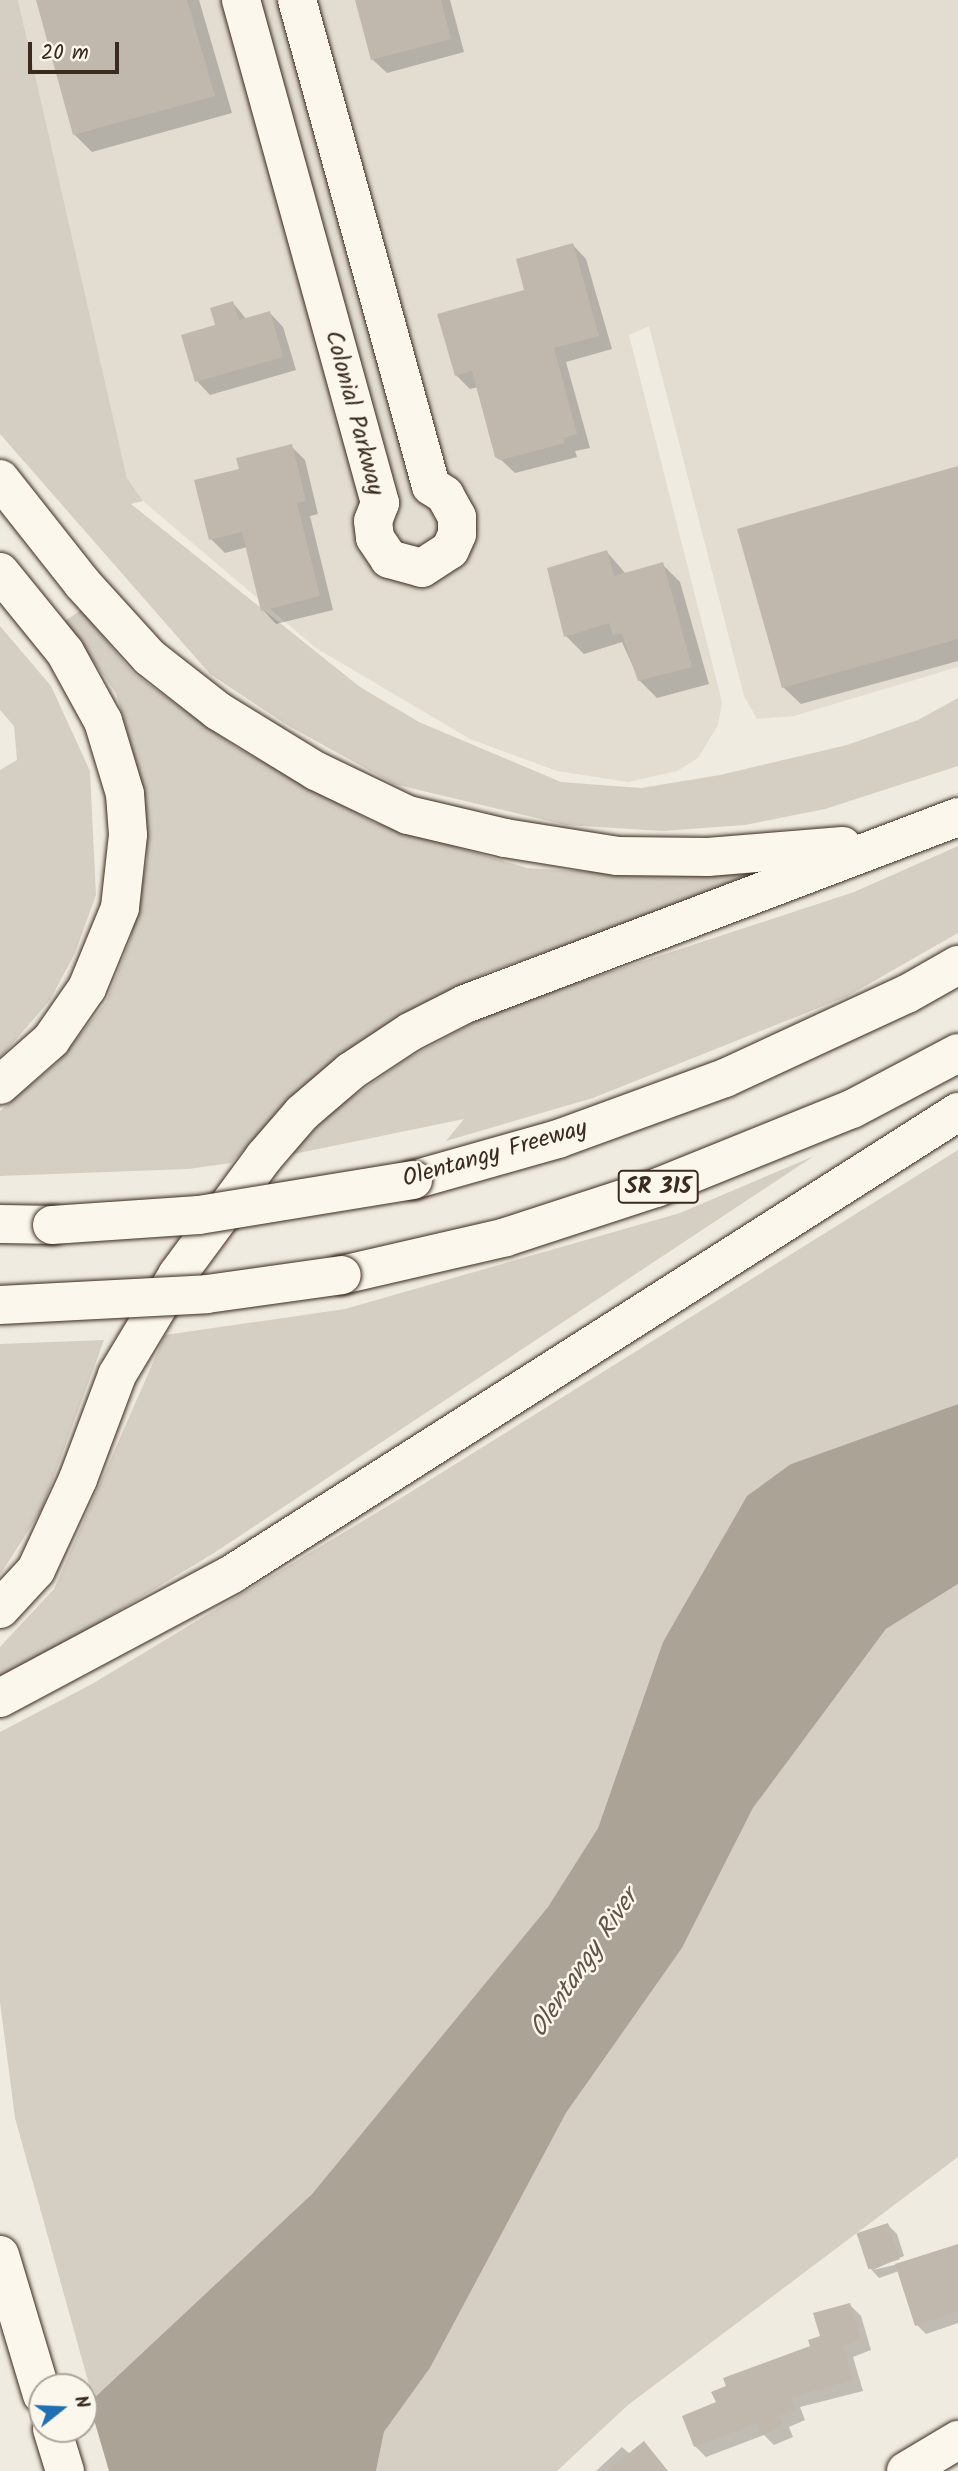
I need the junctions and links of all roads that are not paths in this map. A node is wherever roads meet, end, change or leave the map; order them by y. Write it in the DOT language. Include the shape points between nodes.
graph roads {
  1 [pos="241,0"];
  2 [pos="297,0"];
  3 [pos="0,479"];
  4 [pos="0,572"];
  5 [pos="958,817"];
  6 [pos="887,842"];
  7 [pos="958,965"];
  8 [pos="958,1053"];
  9 [pos="0,1086"];
  10 [pos="958,1112"];
  11 [pos="0,1224"];
  12 [pos="0,1305"];
  13 [pos="0,1609"];
  14 [pos="0,1698"];
  15 [pos="0,2255"];
  16 [pos="35,2373"];
  17 [pos="958,2440"];
  18 [pos="56,2443"];
  19 [pos="65,2471"];
  20 [pos="906,2471"];
  1 -- 2 [label="main road, Colonial Parkway" via="380,503 373,521 375,538 383,554 397,564 422,568 450,550 457,534 457,517 445,495 431,486"];
  3 -- 6 [label="main road" via="82,583 149,657 218,711 316,771 408,815 505,838 617,856 708,856"];
  4 -- 9 [label="main road" via="65,652 103,721 125,794 128,835 120,908 87,988 51,1040"];
  5 -- 6 [label="main road"];
  6 -- 13 [label="main road" via="465,1004 410,1032 351,1071 264,1157 177,1275 117,1376 78,1479 36,1570"];
  7 -- 11 [label="main road, Olentangy Freeway, bridge" via="885,1005 725,1077 558,1139 413,1180 199,1215"];
  8 -- 12 [label="main road, SR 315, bridge" via="852,1109 656,1188 506,1237 342,1275 207,1294"];
  10 -- 14 [label="main road" via="232,1574"];
  15 -- 16 [label="main road"];
  17 -- 20 [label="main road"];
  18 -- 19 [label="main road"];
}
